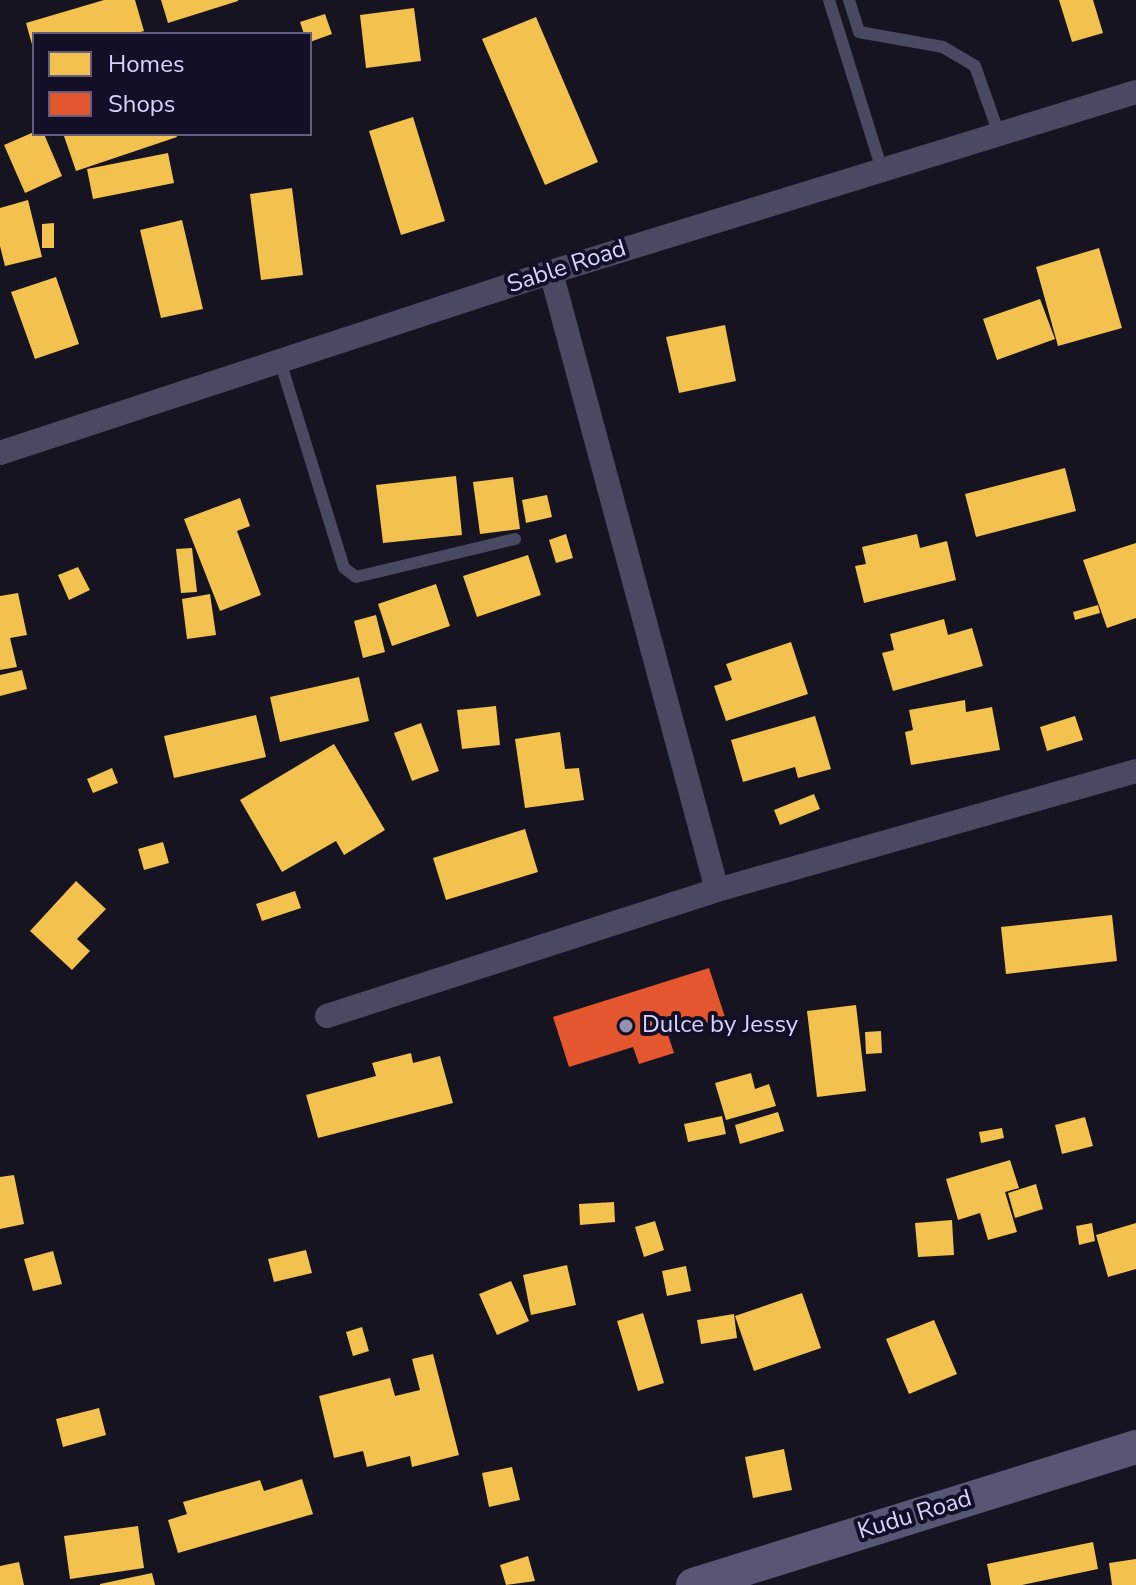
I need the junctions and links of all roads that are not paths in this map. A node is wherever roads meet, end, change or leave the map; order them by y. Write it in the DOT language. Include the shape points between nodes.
graph roads {
  1 [pos="829,0"];
  2 [pos="849,0"];
  3 [pos="1136,92"];
  4 [pos="999,134"];
  5 [pos="882,170"];
  6 [pos="551,272"];
  7 [pos="281,364"];
  8 [pos="0,453"];
  9 [pos="515,539"];
  10 [pos="1136,771"];
  11 [pos="717,890"];
  12 [pos="327,1016"];
  13 [pos="1136,1447"];
  14 [pos="693,1585"];
  1 -- 5 [label="lane"];
  2 -- 4 [label="lane" via="859,32 943,47 975,66"];
  3 -- 4 [label="street, Sable Road"];
  4 -- 5 [label="street, Sable Road"];
  5 -- 6 [label="street, Sable Road"];
  6 -- 7 [label="street, Sable Road"];
  6 -- 11 [label="street"];
  7 -- 8 [label="street, Sable Road"];
  7 -- 9 [label="lane" via="344,568 356,577"];
  10 -- 11 [label="street"];
  11 -- 12 [label="street"];
  13 -- 14 [label="street, Kudu Road"];
}
